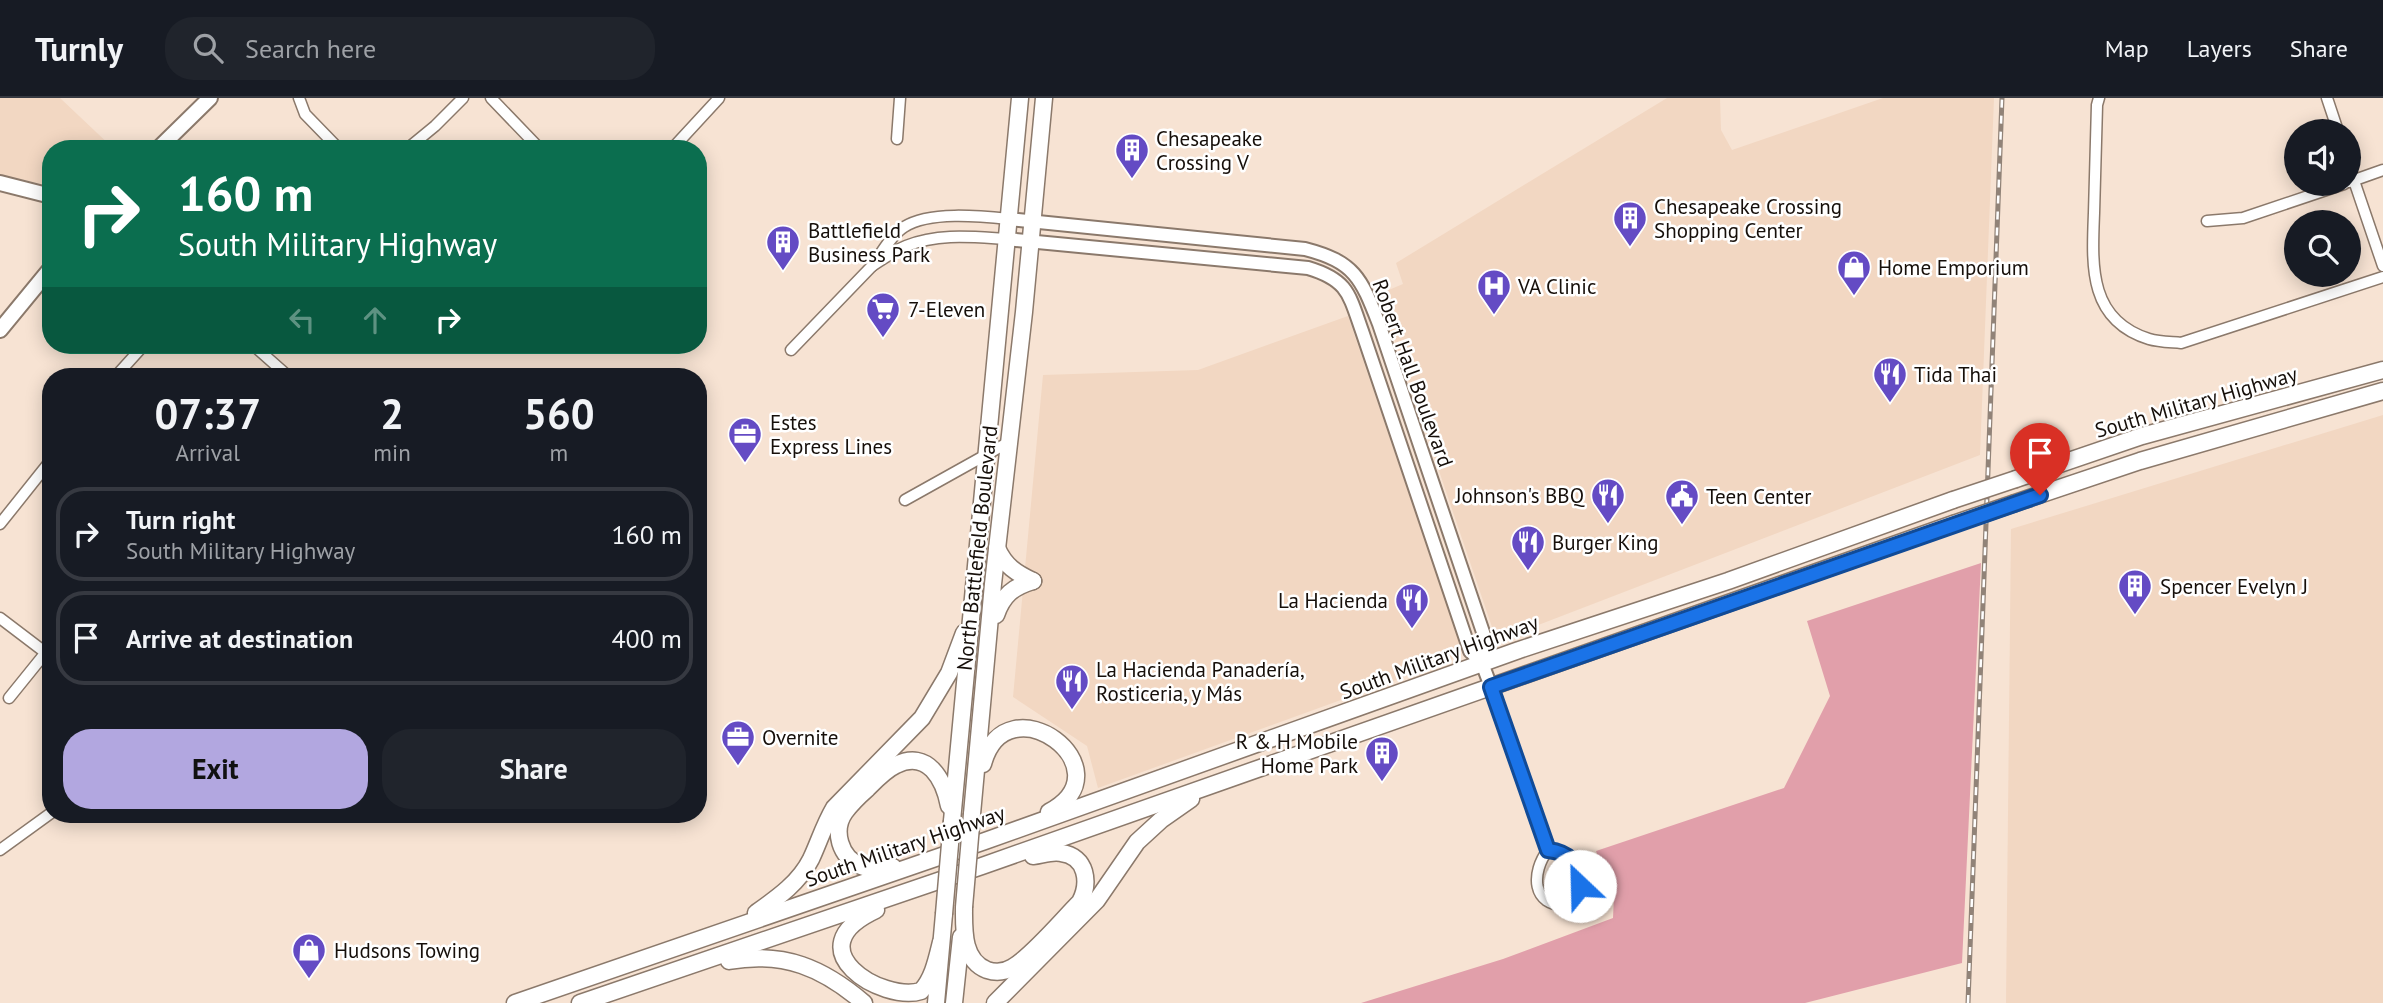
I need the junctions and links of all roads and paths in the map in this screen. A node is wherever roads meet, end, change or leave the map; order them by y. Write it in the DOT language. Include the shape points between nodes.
graph roads {
  1 [pos="210,98"];
  2 [pos="299,98"];
  3 [pos="463,98"];
  4 [pos="491,98"];
  5 [pos="719,98"];
  6 [pos="900,98"];
  7 [pos="1020,98"];
  8 [pos="1044,98"];
  9 [pos="2099,98"];
  10 [pos="2327,98"];
  11 [pos="2334,119"];
  12 [pos="897,139"];
  13 [pos="167,140"];
  14 [pos="330,140"];
  15 [pos="418,140"];
  16 [pos="531,140"];
  17 [pos="680,140"];
  18 [pos="2383,170"];
  19 [pos="2361,178"];
  20 [pos="0,183"];
  21 [pos="42,194"];
  22 [pos="2308,196"];
  23 [pos="2355,196"];
  24 [pos="1009,219"];
  25 [pos="2207,221"];
  26 [pos="1033,222"];
  27 [pos="1006,239"];
  28 [pos="1031,242"];
  29 [pos="1345,264"];
  30 [pos="1282,265"];
  31 [pos="872,266"];
  32 [pos="2383,266"];
  33 [pos="2383,277"];
  34 [pos="42,279"];
  35 [pos="0,331"];
  36 [pos="792,349"];
  37 [pos="136,354"];
  38 [pos="262,354"];
  39 [pos="123,368"];
  40 [pos="275,368"];
  41 [pos="2383,370"];
  42 [pos="2383,391"];
  43 [pos="1009,442"];
  44 [pos="988,455"];
  45 [pos="42,471"];
  46 [pos="905,500"];
  47 [pos="0,524"];
  48 [pos="997,547"];
  49 [pos="974,597"];
  50 [pos="0,618"];
  51 [pos="989,637"];
  52 [pos="42,647"];
  53 [pos="42,660"];
  54 [pos="1482,663"];
  55 [pos="1491,687"];
  56 [pos="9,698"];
  57 [pos="1216,784"];
  58 [pos="972,814"];
  59 [pos="42,820"];
  60 [pos="952,821"];
  61 [pos="985,841"];
  62 [pos="0,850"];
  63 [pos="1548,850"];
  64 [pos="933,859"];
  65 [pos="982,866"];
  66 [pos="931,884"];
  67 [pos="964,907"];
  68 [pos="741,924"];
  69 [pos="941,942"];
  70 [pos="665,975"];
  71 [pos="515,1003"];
  72 [pos="580,1003"];
  73 [pos="864,1003"];
  74 [pos="936,1003"];
  75 [pos="954,1003"];
  76 [pos="996,1003"];
  1 -- 13 [label="main road"];
  2 -- 14 [label="street" via="305,114"];
  3 -- 15 [label="street"];
  4 -- 16 [label="street"];
  5 -- 17 [label="street"];
  6 -- 12 [label="street"];
  7 -- 24 [label="main road, North Battlefield Boulevard"];
  8 -- 26 [label="main road, North Battlefield Boulevard"];
  9 -- 33 [label="street" via="2092,267 2098,294 2110,314 2129,331 2151,340 2181,343"];
  10 -- 11 [label="street"];
  18 -- 19 [label="street"];
  20 -- 21 [label="main road"];
  22 -- 25 [label="street" via="2243,218"];
  23 -- 32 [label="street"];
  24 -- 26 [label="street, Robert Hall Boulevard"];
  24 -- 27 [label="main road, North Battlefield Boulevard"];
  24 -- 31 [label="street" via="933,217 916,221 901,228"];
  26 -- 28 [label="main road, North Battlefield Boulevard"];
  26 -- 29 [label="street, Robert Hall Boulevard" via="1305,249"];
  27 -- 28 [label="street, Robert Hall Boulevard"];
  27 -- 31 [label="street" via="933,238 905,246"];
  27 -- 44 [label="main road, North Battlefield Boulevard"];
  28 -- 30 [label="street, Robert Hall Boulevard"];
  28 -- 43 [label="main road, North Battlefield Boulevard"];
  29 -- 30 [label="street" via="1304,259"];
  29 -- 54 [label="street, Robert Hall Boulevard" via="1367,293 1379,324 1488,647"];
  30 -- 54 [label="street, Robert Hall Boulevard" via="1329,274 1351,298 1470,651"];
  31 -- 36 [label="street"];
  34 -- 35 [label="main road"];
  37 -- 39 [label="street"];
  38 -- 40 [label="street"];
  41 -- 54 [label="main road, South Military Highway, bridge" via="2142,436"];
  42 -- 55 [label="main road, South Military Highway, bridge" via="2140,461"];
  43 -- 44 [label="street"];
  43 -- 48 [label="main road, North Battlefield Boulevard"];
  44 -- 46 [label="street"];
  44 -- 49 [label="main road, North Battlefield Boulevard"];
  45 -- 47 [label="street"];
  48 -- 51 [label="main road, North Battlefield Boulevard"];
  48 -- 51 [label="main road" via="1006,565 1032,581 1014,587 1004,597"];
  49 -- 60 [label="main road, North Battlefield Boulevard"];
  49 -- 68 [label="main road" via="949,673 922,718 834,808 800,876"];
  50 -- 52 [label="street"];
  51 -- 58 [label="main road, North Battlefield Boulevard"];
  53 -- 56 [label="street"];
  54 -- 55 [label="street, Robert Hall Boulevard"];
  54 -- 61 [label="main road, South Military Highway"];
  55 -- 57 [label="main road, South Military Highway"];
  55 -- 63 [label="street"];
  57 -- 65 [label="main road, South Military Highway"];
  57 -- 76 [label="main road" via="1161,820 1137,842 1097,900"];
  58 -- 61 [label="main road" via="986,753 999,734 1021,727 1033,730 1057,741 1074,761 1076,786 1065,802"];
  58 -- 67 [label="main road, North Battlefield Boulevard, bridge"];
  59 -- 62 [label="street"];
  60 -- 64 [label="main road" via="943,781 927,765 916,762 895,765 844,813 839,825 843,850 862,866 894,867"];
  60 -- 69 [label="main road, North Battlefield Boulevard, bridge"];
  61 -- 64 [label="main road, South Military Highway"];
  63 -- 63 [label="street" via="1537,867 1541,894 1557,906 1567,905 1577,894 1581,879 1570,858"];
  64 -- 68 [label="main road, South Military Highway"];
  65 -- 66 [label="main road, South Military Highway"];
  65 -- 67 [label="main road" via="1059,852 1070,855 1085,871 1085,892 1018,964 1001,972 982,968 968,951"];
  66 -- 69 [label="main road" via="863,916 845,933 840,954 847,975 862,987 890,1002 901,1002 913,998 929,980"];
  66 -- 70 [label="main road, South Military Highway"];
  67 -- 75 [label="main road, North Battlefield Boulevard"];
  68 -- 71 [label="main road, South Military Highway"];
  69 -- 74 [label="main road, North Battlefield Boulevard"];
  70 -- 72 [label="main road, South Military Highway"];
  70 -- 73 [label="main road" via="745,958 771,958 814,969"];
}
